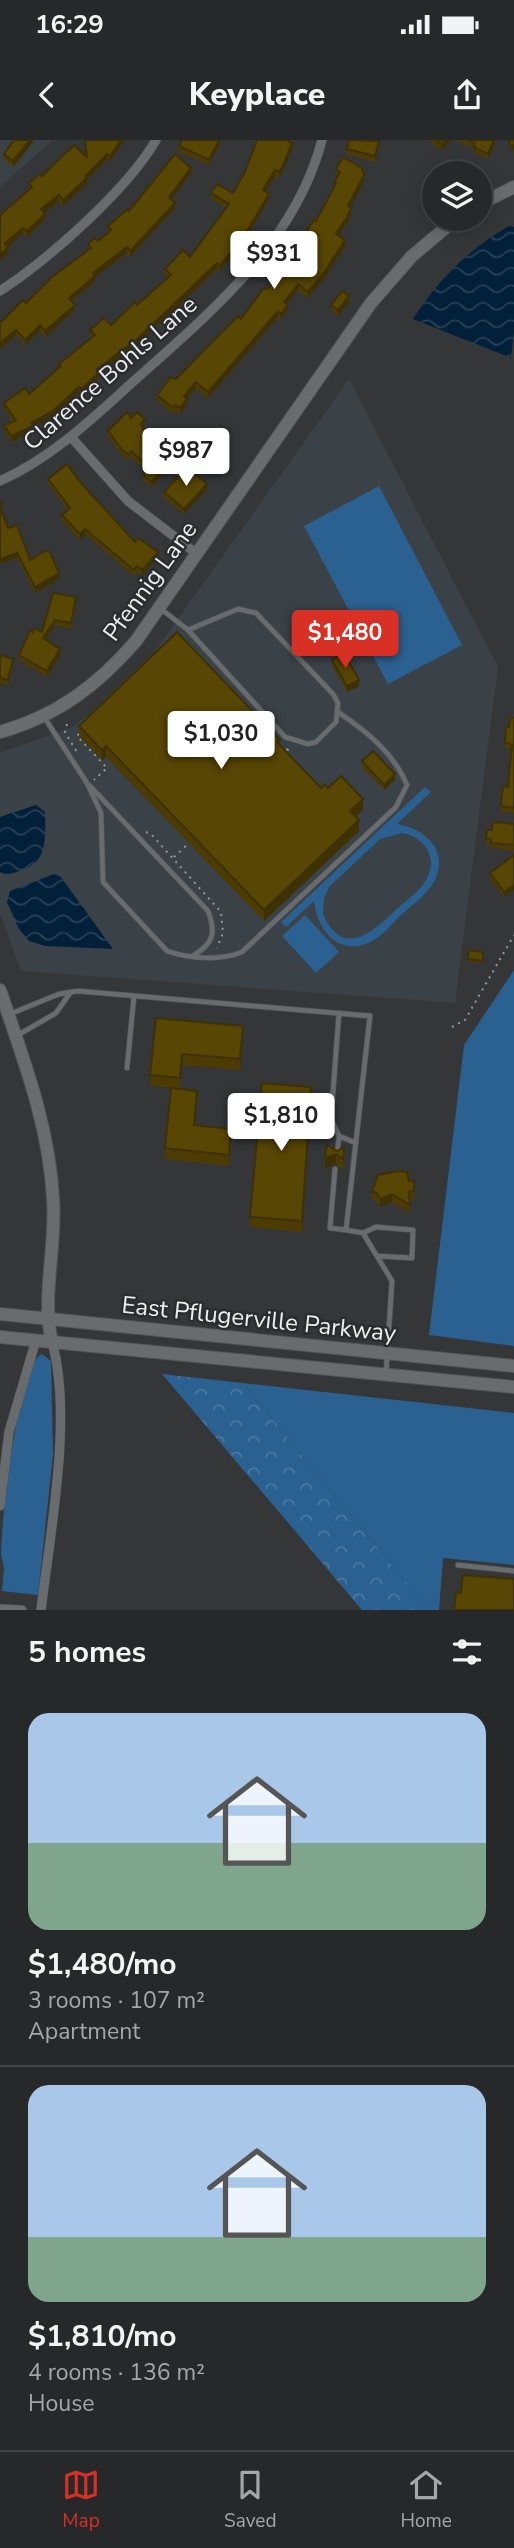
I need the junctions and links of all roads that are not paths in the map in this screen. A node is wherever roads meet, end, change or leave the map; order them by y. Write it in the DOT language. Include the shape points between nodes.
graph roads {
  1 [pos="156,140"];
  2 [pos="322,140"];
  3 [pos="514,187"];
  4 [pos="492,198"];
  5 [pos="442,231"];
  6 [pos="0,291"];
  7 [pos="71,437"];
  8 [pos="0,481"];
  9 [pos="197,554"];
  10 [pos="159,608"];
  11 [pos="188,630"];
  12 [pos="338,712"];
  13 [pos="44,716"];
  14 [pos="0,732"];
  15 [pos="87,783"];
  16 [pos="192,956"];
  17 [pos="0,990"];
  18 [pos="70,992"];
  19 [pos="134,996"];
  20 [pos="340,1013"];
  21 [pos="8,1014"];
  22 [pos="16,1035"];
  23 [pos="127,1068"];
  24 [pos="340,1136"];
  25 [pos="356,1143"];
  26 [pos="337,1157"];
  27 [pos="335,1169"];
  28 [pos="346,1230"];
  29 [pos="363,1233"];
  30 [pos="377,1256"];
  31 [pos="0,1314"];
  32 [pos="46,1318"];
  33 [pos="0,1337"];
  34 [pos="36,1340"];
  35 [pos="52,1342"];
  36 [pos="388,1353"];
  37 [pos="514,1366"];
  38 [pos="386,1374"];
  39 [pos="514,1387"];
  40 [pos="0,1506"];
  41 [pos="458,1565"];
  42 [pos="514,1571"];
  43 [pos="0,1609"];
  44 [pos="22,1610"];
  45 [pos="41,1610"];
  1 -- 6 [label="street" via="132,175 101,206"];
  2 -- 7 [label="street, Clarence Bohls Lane" via="306,185 288,217 244,278"];
  3 -- 4 [label="street"];
  5 -- 9 [label="street, Pfennig Lane" via="412,256 371,303"];
  7 -- 8 [label="street, Clarence Bohls Lane" via="42,460"];
  7 -- 9 [label="street" via="128,501"];
  9 -- 10 [label="street, Pfennig Lane"];
  10 -- 11 [label="lane"];
  10 -- 13 [label="street, Pfennig Lane" via="112,668 86,692"];
  11 -- 12 [label="lane" via="239,609 256,613 333,694"];
  11 -- 12 [label="lane" via="285,737 316,742 328,733"];
  12 -- 16 [label="lane" via="368,732 402,772 407,785 396,807 242,951 226,958"];
  13 -- 14 [label="street, Pfennig Lane"];
  13 -- 15 [label="lane"];
  15 -- 16 [label="lane" via="101,813 103,882 167,951"];
  15 -- 16 [label="lane" via="208,911 215,929 212,939"];
  17 -- 21 [label="street"];
  18 -- 19 [label="lane"];
  18 -- 21 [label="lane"];
  18 -- 22 [label="lane" via="56,1013"];
  19 -- 20 [label="lane"];
  19 -- 23 [label="lane"];
  20 -- 24 [label="lane" via="331,1119"];
  20 -- 25 [label="lane" via="369,1016"];
  21 -- 22 [label="street"];
  22 -- 32 [label="street" via="39,1112 53,1198 53,1261"];
  24 -- 25 [label="lane"];
  24 -- 26 [label="lane"];
  25 -- 28 [label="lane"];
  27 -- 28 [label="lane" via="330,1228"];
  28 -- 29 [label="lane"];
  29 -- 30 [label="lane"];
  29 -- 30 [label="lane" via="376,1227 413,1230 412,1258"];
  30 -- 36 [label="lane" via="391,1281"];
  31 -- 32 [label="street, East Pflugerville Parkway"];
  32 -- 34 [label="street"];
  32 -- 35 [label="street"];
  32 -- 36 [label="street, East Pflugerville Parkway"];
  33 -- 34 [label="street, East Pflugerville Parkway"];
  34 -- 35 [label="street, East Pflugerville Parkway"];
  34 -- 40 [label="street" via="9,1432"];
  35 -- 38 [label="street, East Pflugerville Parkway"];
  35 -- 45 [label="street" via="58,1459"];
  36 -- 37 [label="street, East Pflugerville Parkway"];
  36 -- 38 [label="lane"];
  38 -- 39 [label="street, East Pflugerville Parkway"];
  41 -- 42 [label="lane"];
  43 -- 44 [label="street"];
}
